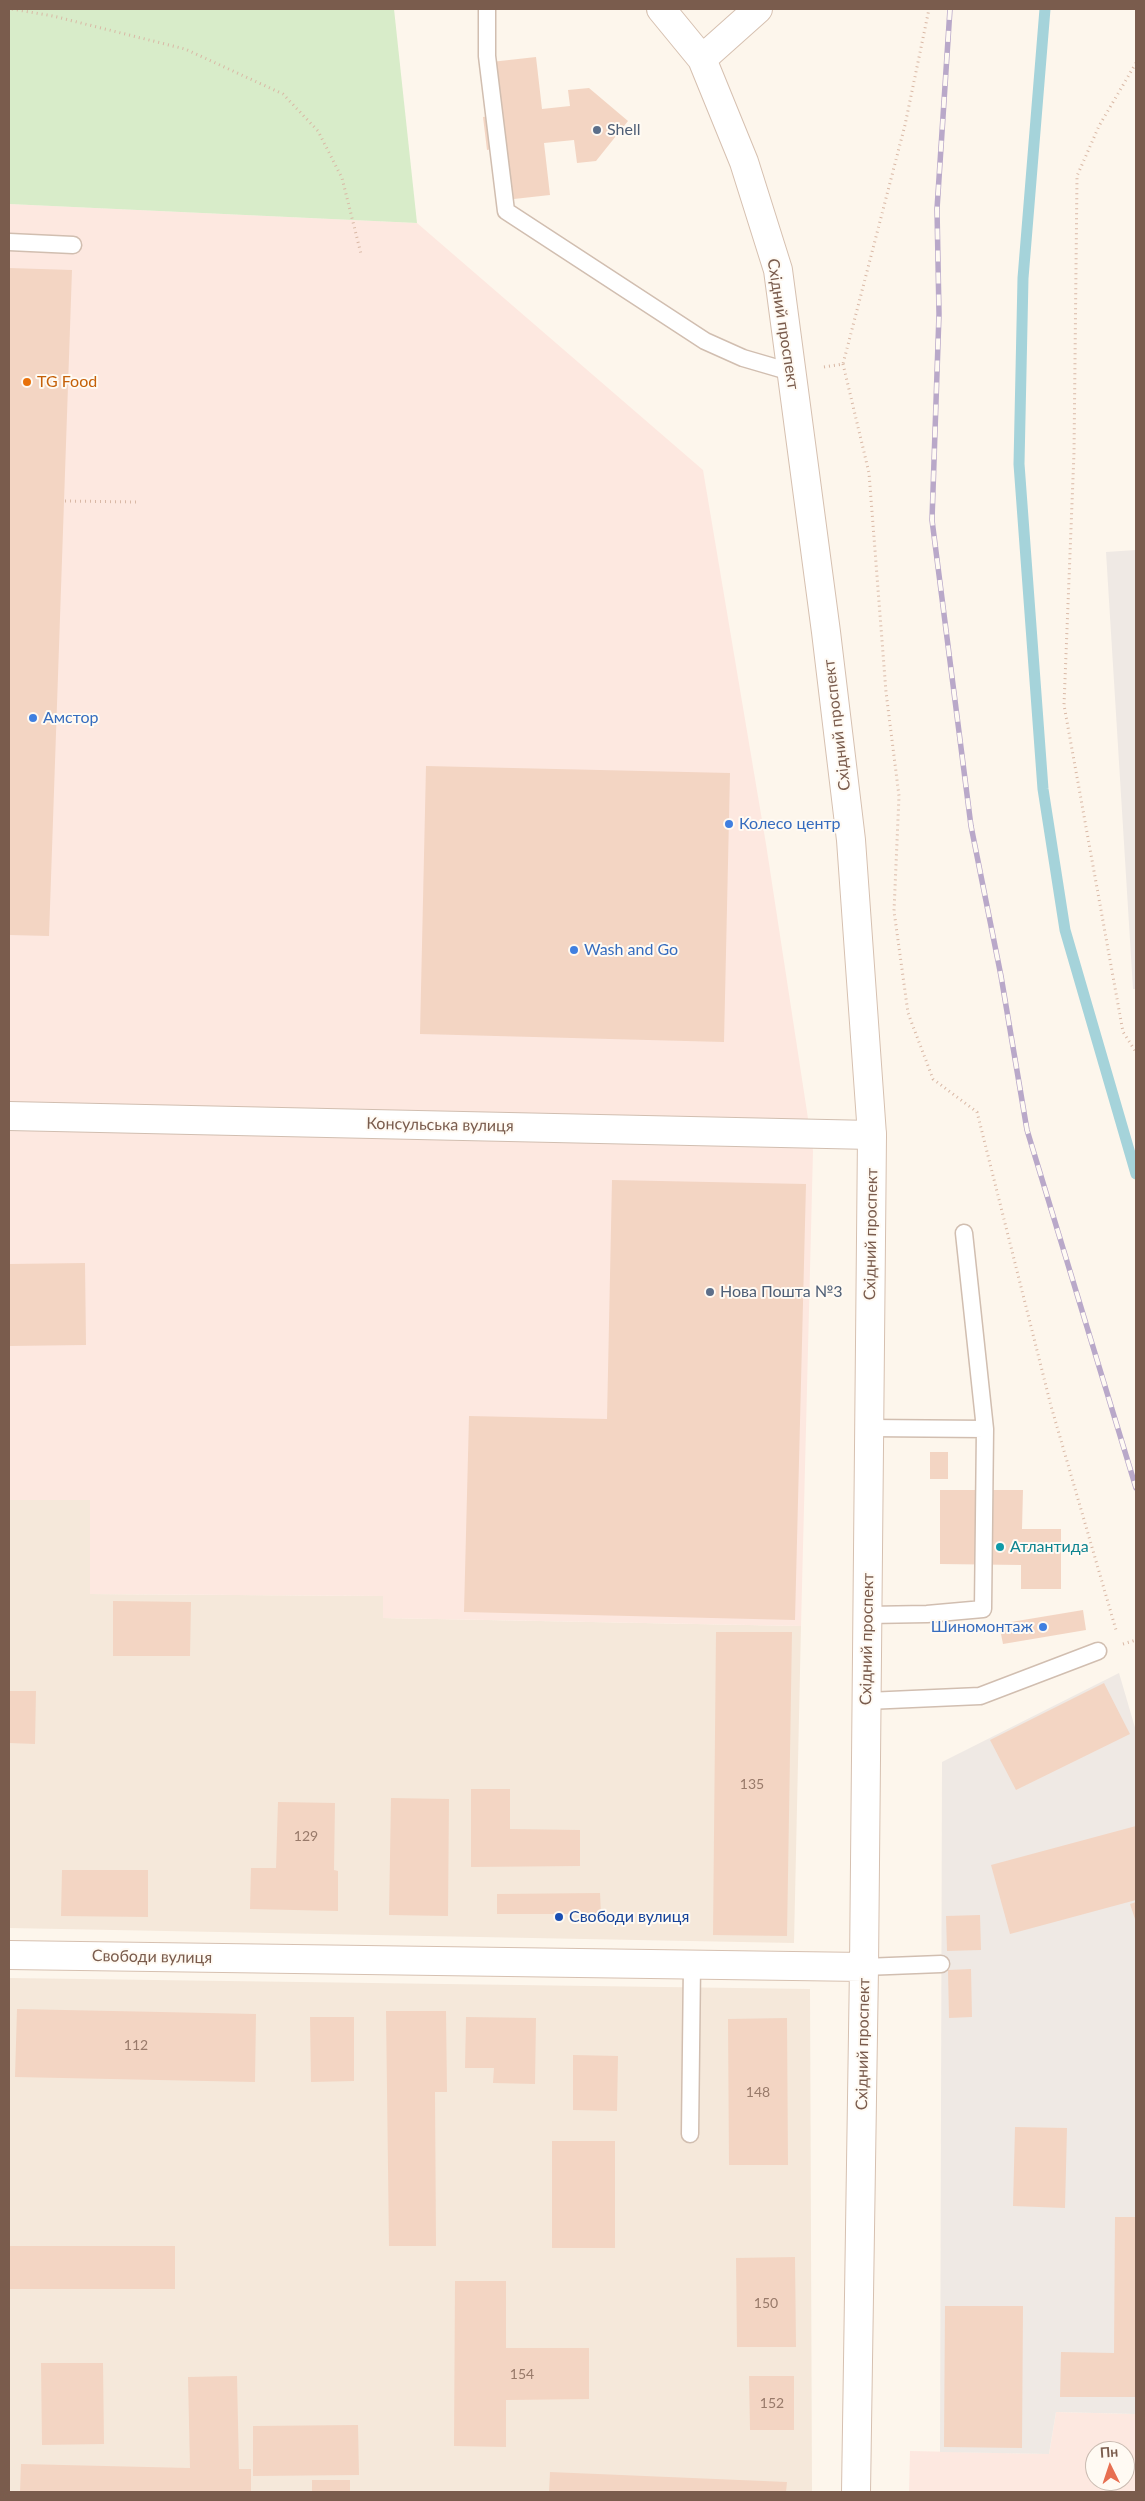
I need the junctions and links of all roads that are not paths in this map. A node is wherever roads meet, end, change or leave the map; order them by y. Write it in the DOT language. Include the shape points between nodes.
graph roads {
  1 [pos="487,9"];
  2 [pos="660,9"];
  3 [pos="758,9"];
  4 [pos="702,59"];
  5 [pos="9,242"];
  6 [pos="73,245"];
  7 [pos="791,372"];
  8 [pos="9,1116"];
  9 [pos="872,1135"];
  10 [pos="964,1233"];
  11 [pos="869,1428"];
  12 [pos="985,1429"];
  13 [pos="868,1616"];
  14 [pos="1098,1651"];
  15 [pos="867,1701"];
  16 [pos="9,1955"];
  17 [pos="692,1964"];
  18 [pos="941,1964"];
  19 [pos="864,1967"];
  20 [pos="690,2134"];
  21 [pos="856,2492"];
  1 -- 7 [label="lane" via="487,56 506,211 705,341 743,358"];
  2 -- 4 [label="main road, Східний проспект"];
  3 -- 4 [label="main road"];
  4 -- 7 [label="main road, Східний проспект" via="744,162 778,270"];
  5 -- 6 [label="lane"];
  7 -- 9 [label="main road, Східний проспект" via="850,840"];
  8 -- 9 [label="main road, Консульська вулиця"];
  9 -- 11 [label="main road, Східний проспект"];
  10 -- 12 [label="lane"];
  11 -- 12 [label="lane"];
  11 -- 13 [label="main road, Східний проспект"];
  12 -- 13 [label="lane" via="983,1609"];
  13 -- 15 [label="main road, Східний проспект"];
  14 -- 15 [label="lane" via="980,1696"];
  15 -- 19 [label="main road, Східний проспект"];
  16 -- 17 [label="main road, Свободи вулиця"];
  17 -- 19 [label="main road, Свободи вулиця"];
  17 -- 20 [label="lane"];
  18 -- 19 [label="lane"];
  19 -- 21 [label="main road, Східний проспект"];
}
